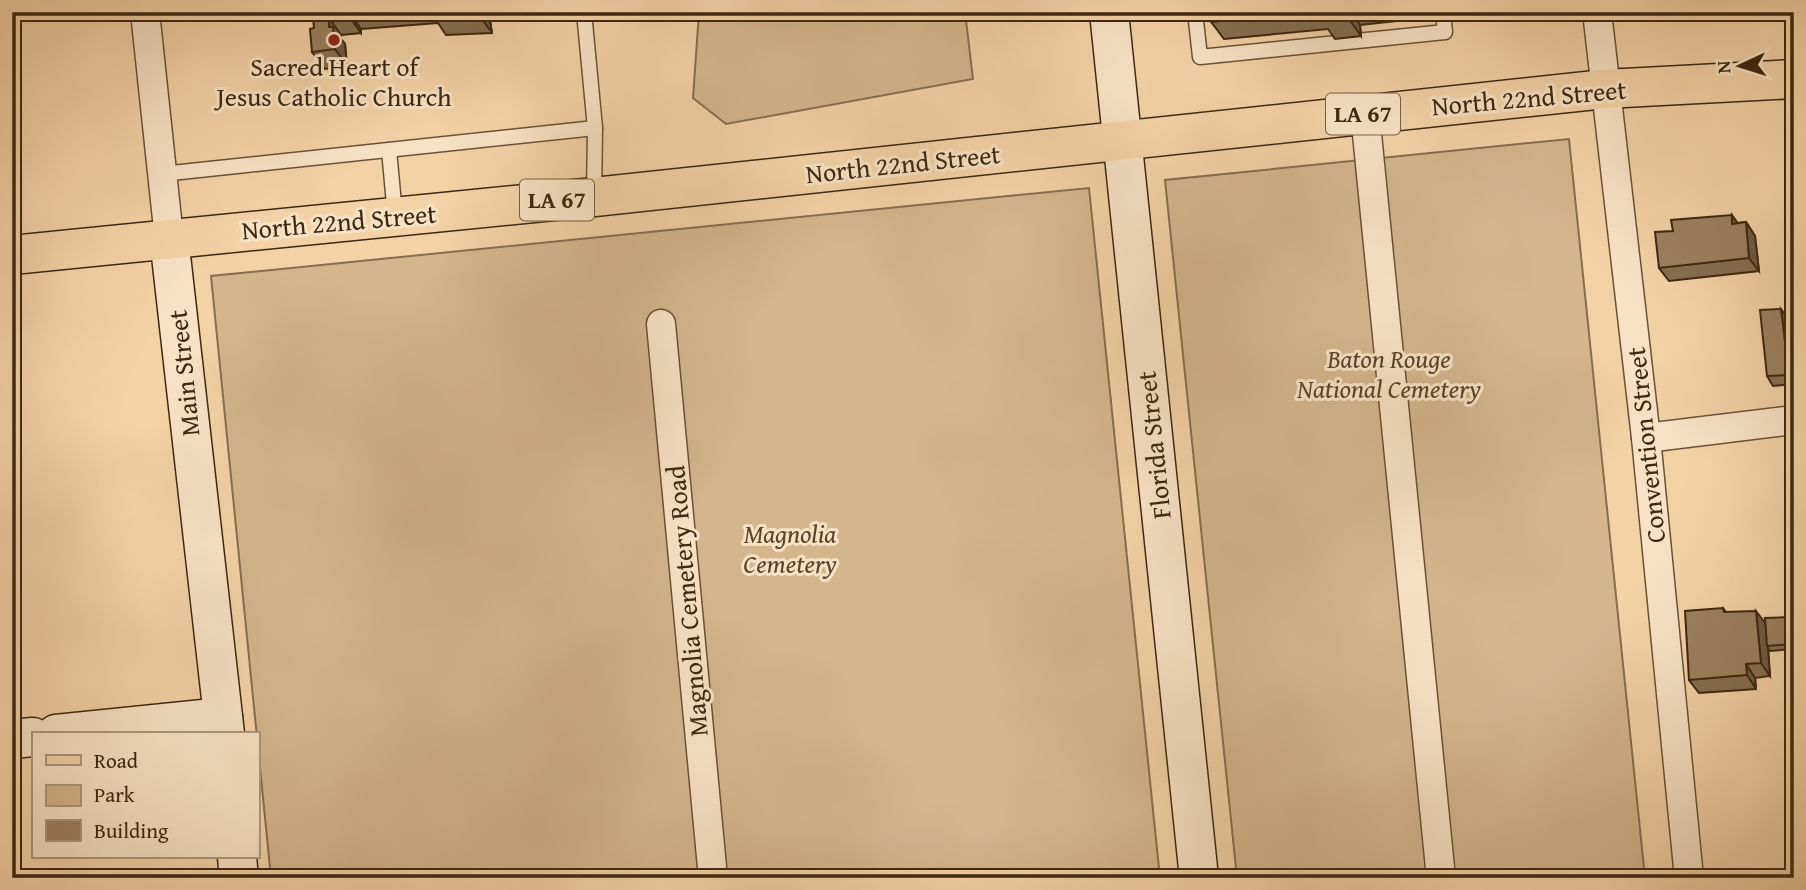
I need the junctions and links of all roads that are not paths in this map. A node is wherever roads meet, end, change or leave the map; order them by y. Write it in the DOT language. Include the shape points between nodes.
graph roads {
  1 [pos="145,12"];
  2 [pos="584,12"];
  3 [pos="1108,12"];
  4 [pos="1195,12"];
  5 [pos="1443,12"];
  6 [pos="1597,12"];
  7 [pos="1794,79"];
  8 [pos="1605,89"];
  9 [pos="1365,114"];
  10 [pos="594,128"];
  11 [pos="1122,140"];
  12 [pos="389,150"];
  13 [pos="162,174"];
  14 [pos="594,197"];
  15 [pos="395,217"];
  16 [pos="169,238"];
  17 [pos="12,255"];
  18 [pos="661,324"];
  19 [pos="1794,420"];
  20 [pos="1646,438"];
  21 [pos="224,726"];
  22 [pos="99,732"];
  23 [pos="32,737"];
  24 [pos="12,739"];
  25 [pos="237,858"];
  26 [pos="239,878"];
  27 [pos="713,878"];
  28 [pos="1199,878"];
  29 [pos="1441,878"];
  30 [pos="1689,878"];
  1 -- 13 [label="street, Main Street"];
  2 -- 10 [label="lane"];
  3 -- 11 [label="main road, Florida Street"];
  4 -- 5 [label="lane" via="1200,57 1445,32"];
  6 -- 8 [label="street, Convention Street"];
  7 -- 8 [label="main road, North 22nd Street / LA 67"];
  8 -- 9 [label="main road, North 22nd Street / LA 67"];
  8 -- 20 [label="street, Convention Street"];
  9 -- 11 [label="main road, North 22nd Street / LA 67"];
  9 -- 29 [label="street"];
  10 -- 12 [label="lane"];
  10 -- 14 [label="lane"];
  11 -- 14 [label="main road, North 22nd Street / LA 67"];
  11 -- 28 [label="main road, Florida Street"];
  12 -- 13 [label="lane"];
  12 -- 15 [label="lane"];
  13 -- 16 [label="street, Main Street"];
  14 -- 15 [label="main road, North 22nd Street / LA 67"];
  15 -- 16 [label="main road, North 22nd Street / LA 67"];
  16 -- 17 [label="main road, North 22nd Street / LA 67"];
  16 -- 21 [label="main road, Main Street"];
  18 -- 27 [label="street, Magnolia Cemetery Road"];
  19 -- 20 [label="street"];
  20 -- 30 [label="street, Convention Street"];
  21 -- 22 [label="main road"];
  23 -- 24 [label="main road"];
  25 -- 26 [label="main road"];
}
